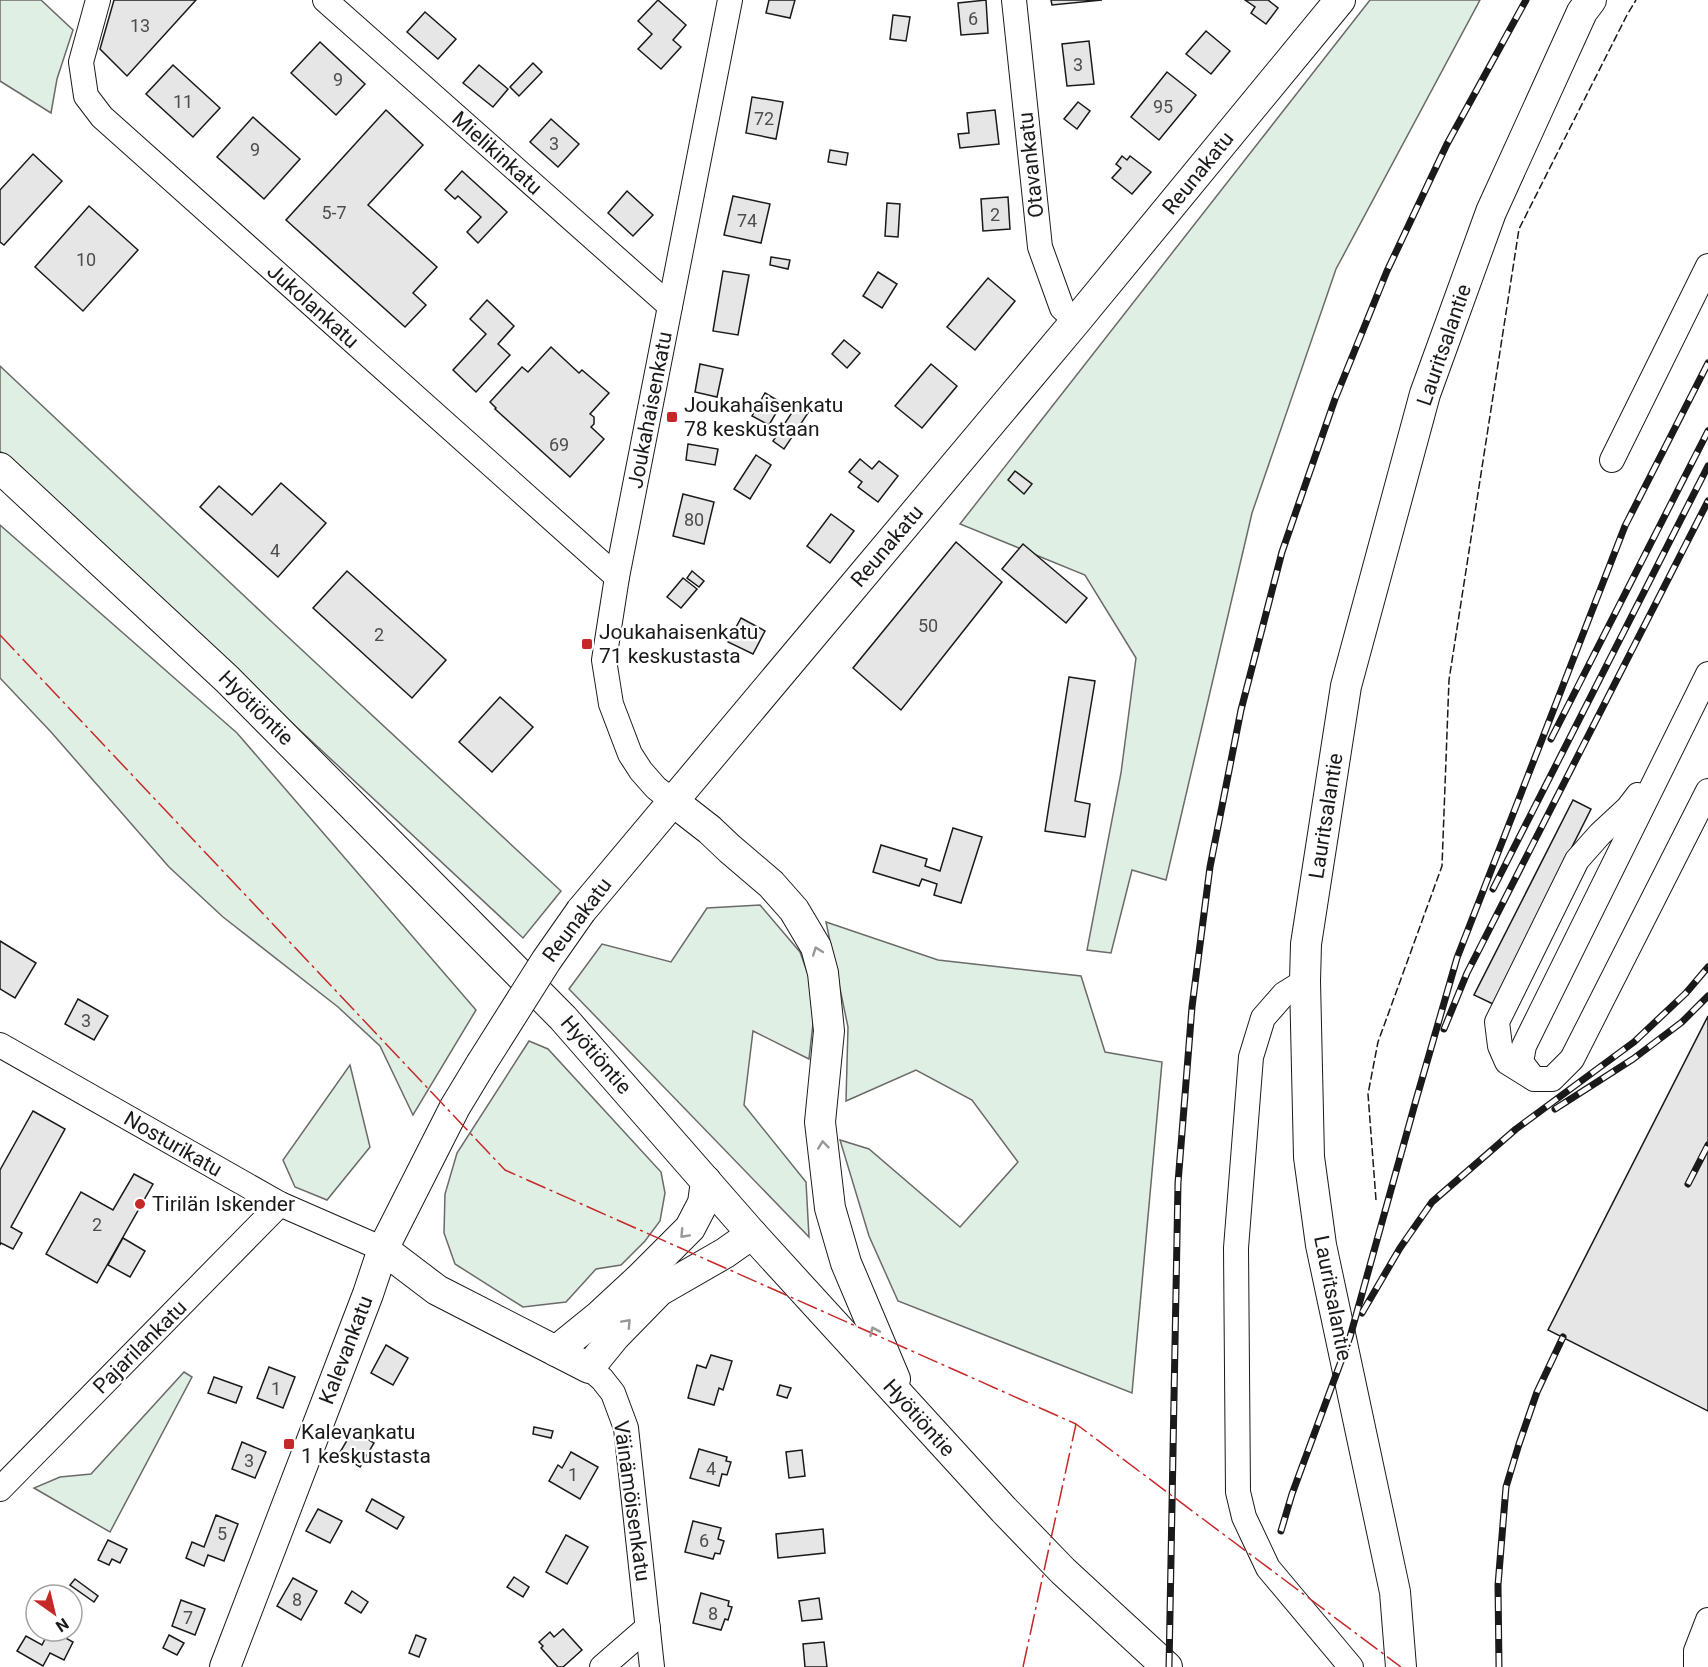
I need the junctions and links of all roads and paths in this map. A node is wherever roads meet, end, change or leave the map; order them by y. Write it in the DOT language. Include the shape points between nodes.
graph roads {
  1 [pos="98,0"];
  2 [pos="325,0"];
  3 [pos="730,0"];
  4 [pos="1014,0"];
  5 [pos="1340,0"];
  6 [pos="1591,0"];
  7 [pos="1708,266"];
  8 [pos="670,306"];
  9 [pos="1076,321"];
  10 [pos="1612,460"];
  11 [pos="0,468"];
  12 [pos="617,577"];
  13 [pos="1708,674"];
  14 [pos="1659,771"];
  15 [pos="1708,791"];
  16 [pos="674,802"];
  17 [pos="1305,981"];
  18 [pos="0,1045"];
  19 [pos="1534,1079"];
  20 [pos="455,1107"];
  21 [pos="706,1181"];
  22 [pos="280,1204"];
  23 [pos="752,1233"];
  24 [pos="383,1249"];
  25 [pos="556,1351"];
  26 [pos="589,1368"];
  27 [pos="906,1404"];
  28 [pos="0,1489"];
  29 [pos="1708,1620"];
  30 [pos="648,1627"];
  31 [pos="225,1667"];
  32 [pos="602,1667"];
  33 [pos="652,1667"];
  34 [pos="1167,1667"];
  35 [pos="1351,1667"];
  36 [pos="1401,1667"];
  37 [pos="1696,1667"];
  1 -- 12 [label="street, Jukolankatu" via="81,62 86,96 102,117"];
  2 -- 8 [label="street, Mielikinkatu"];
  3 -- 8 [label="street, Joukahaisenkatu"];
  4 -- 9 [label="street, Otavankatu" via="1040,247 1062,308"];
  5 -- 9 [label="main road, Reunakatu"];
  6 -- 17 [label="main road, Lauritsalantie" via="1582,12 1491,212 1425,394 1346,686 1306,944"];
  7 -- 10 [label="street"];
  8 -- 12 [label="street, Joukahaisenkatu"];
  9 -- 16 [label="main road, Reunakatu"];
  11 -- 21 [label="main road, Hyötiöntie" via="227,679 507,960"];
  12 -- 16 [label="street, Joukahaisenkatu" via="604,660 611,704 641,771"];
  13 -- 14 [label="street"];
  14 -- 19 [label="street" via="1524,1046 1521,1062"];
  14 -- 19 [label="street" via="1577,860 1497,1022 1507,1062"];
  15 -- 19 [label="street" via="1572,1059 1552,1079"];
  16 -- 20 [label="main road, Reunakatu, bridge" via="581,911"];
  27 -- 16 [label="main road, one-way" via="846,1263 830,1208 820,1122 829,1031 816,947 794,910 771,884"];
  17 -- 35 [label="street" via="1284,994 1263,1018 1251,1057 1236,1248 1238,1492 1244,1517 1268,1568"];
  17 -- 36 [label="main road, Lauritsalantie" via="1309,1157 1321,1245 1395,1592"];
  18 -- 22 [label="street, Nosturikatu"];
  20 -- 24 [label="main road, Kalevankatu"];
  21 -- 23 [label="main road, Hyötiöntie"];
  21 -- 25 [label="main road, one-way" via="703,1203 690,1228"];
  22 -- 24 [label="street, Nosturikatu"];
  22 -- 28 [label="street, Pajarilankatu"];
  26 -- 23 [label="main road, one-way" via="659,1291"];
  23 -- 27 [label="main road, Hyötiöntie"];
  24 -- 25 [label="main road, Väinämöisenkatu" via="436,1290"];
  24 -- 31 [label="main road, Kalevankatu"];
  25 -- 26 [label="main road, Väinämöisenkatu"];
  26 -- 30 [label="street, Väinämöisenkatu" via="613,1392 626,1428"];
  27 -- 34 [label="main road, Hyötiöntie" via="1063,1570"];
  29 -- 37 [label="street" via="1696,1651"];
  30 -- 32 [label="street"];
  30 -- 33 [label="street, Väinämöisenkatu"];
}
